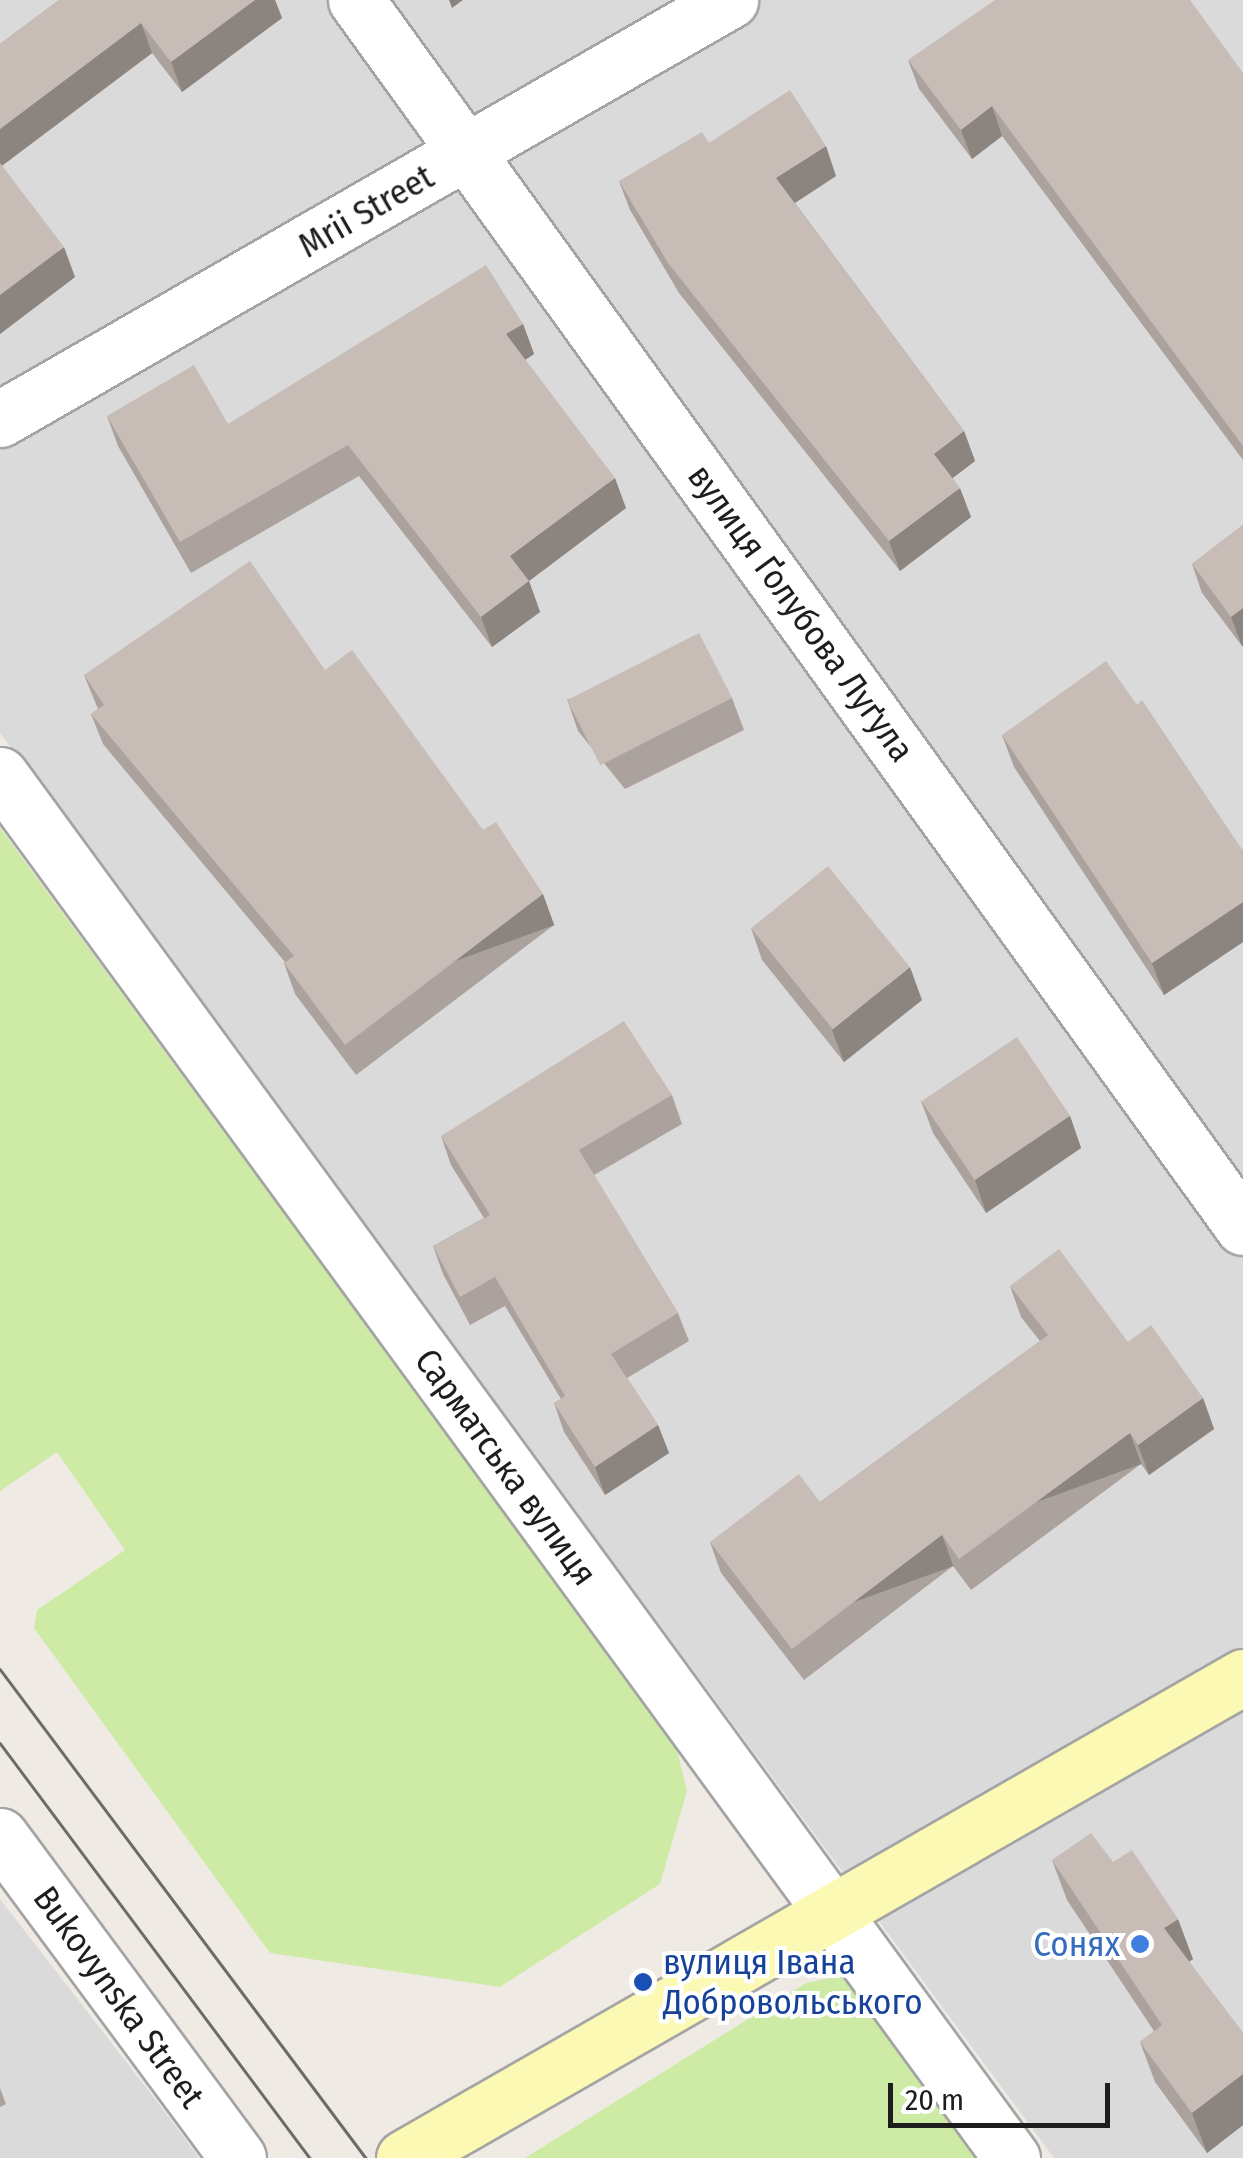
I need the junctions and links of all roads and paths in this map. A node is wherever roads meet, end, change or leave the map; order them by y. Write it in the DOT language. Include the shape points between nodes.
graph roads {
  1 [pos="356,0"];
  2 [pos="730,0"];
  3 [pos="469,152"];
  4 [pos="0,420"];
  5 [pos="0,775"];
  6 [pos="1243,1227"];
  7 [pos="1243,1677"];
  8 [pos="0,1836"];
  9 [pos="833,1914"];
  10 [pos="238,2158"];
  11 [pos="404,2158"];
  12 [pos="1012,2158"];
  1 -- 3 [label="street, вулиця Ґолубова Луґула"];
  2 -- 3 [label="street, Mrii Street"];
  3 -- 4 [label="street, Mrii Street"];
  3 -- 6 [label="street, вулиця Ґолубова Луґула"];
  5 -- 9 [label="street, Сарматська вулиця"];
  7 -- 9 [label="street"];
  8 -- 10 [label="street, Bukovynska Street"];
  9 -- 11 [label="street"];
  9 -- 12 [label="street, Сарматська вулиця"];
}
